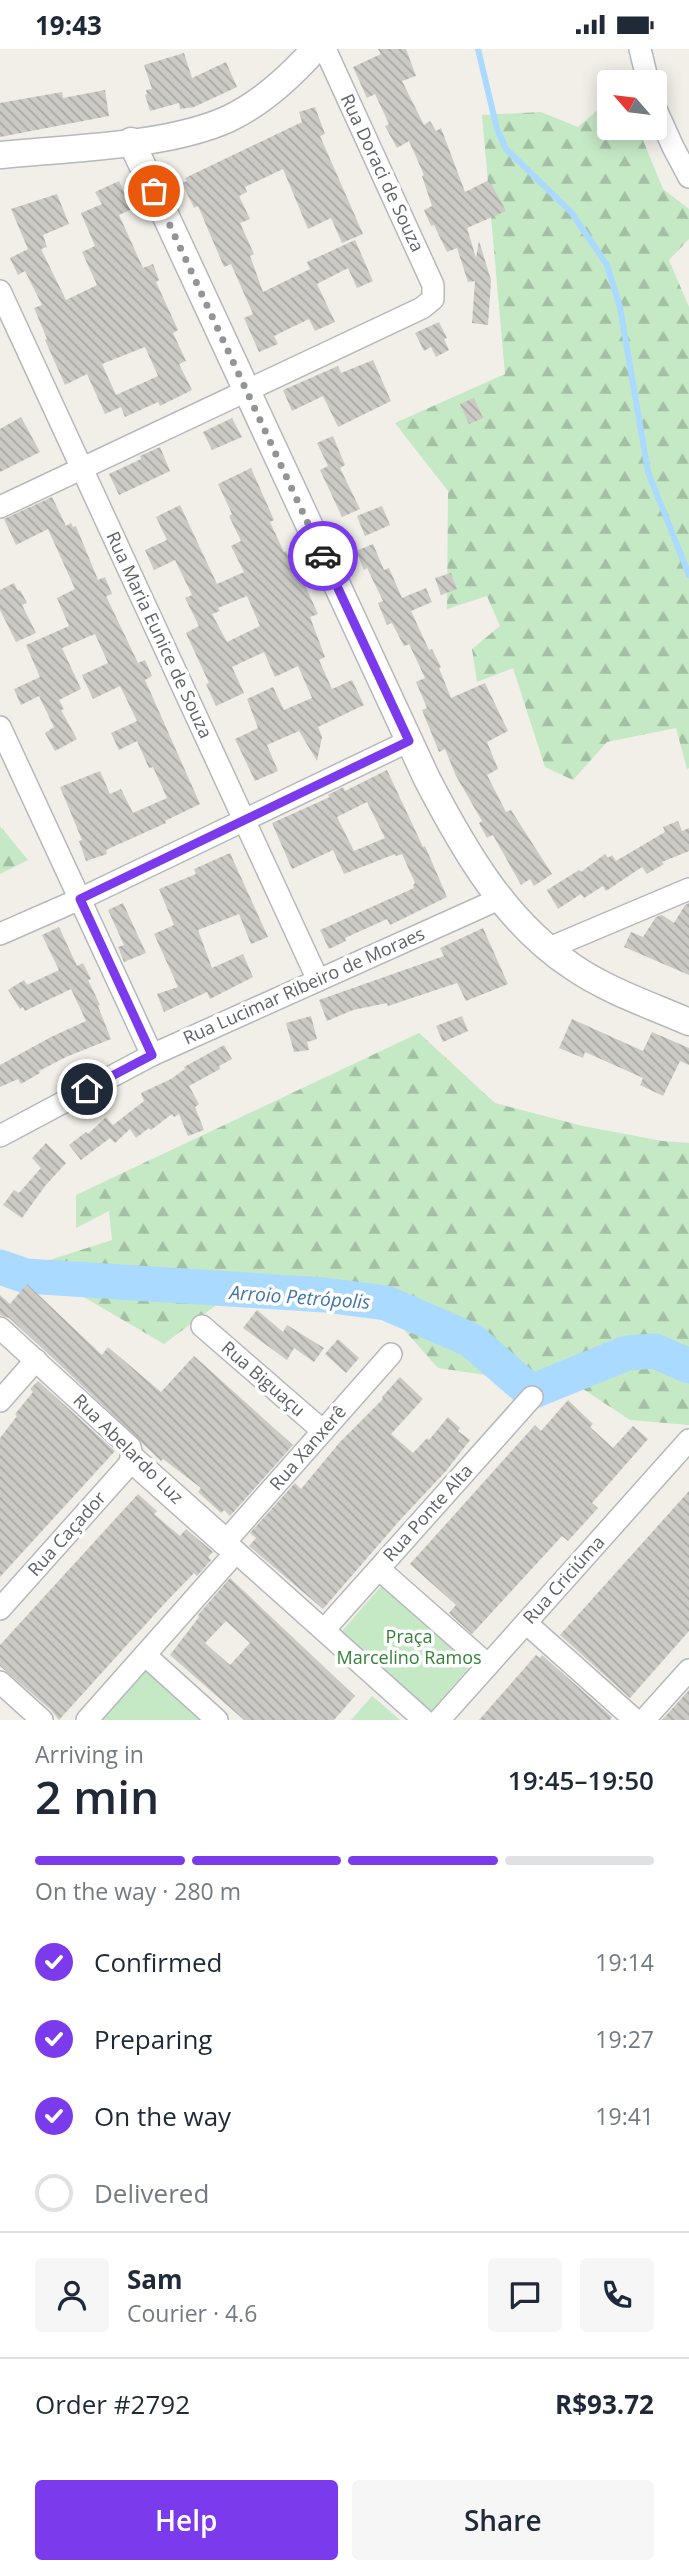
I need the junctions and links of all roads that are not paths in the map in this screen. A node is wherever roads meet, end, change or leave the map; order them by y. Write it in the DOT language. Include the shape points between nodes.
graph roads {
  1 [pos="315,49"];
  2 [pos="325,49"];
  3 [pos="640,49"];
  4 [pos="645,70"];
  5 [pos="667,134"];
  6 [pos="131,141"];
  7 [pos="0,155"];
  8 [pos="689,177"];
  9 [pos="0,291"];
  10 [pos="246,391"];
  11 [pos="82,468"];
  12 [pos="0,507"];
  13 [pos="0,727"];
  14 [pos="409,741"];
  15 [pos="244,821"];
  16 [pos="689,889"];
  17 [pos="80,899"];
  18 [pos="499,899"];
  19 [pos="0,934"];
  20 [pos="547,949"];
  21 [pos="318,980"];
  22 [pos="689,1022"];
  23 [pos="152,1055"];
  24 [pos="0,1136"];
  25 [pos="202,1326"];
  26 [pos="0,1328"];
  27 [pos="391,1354"];
  28 [pos="36,1360"];
  29 [pos="532,1397"];
  30 [pos="0,1401"];
  31 [pos="323,1431"];
  32 [pos="689,1440"];
  33 [pos="133,1460"];
  34 [pos="231,1547"];
  35 [pos="379,1569"];
  36 [pos="0,1609"];
  37 [pos="526,1623"];
  38 [pos="324,1630"];
  39 [pos="145,1655"];
  40 [pos="488,1665"];
  41 [pos="689,1669"];
  42 [pos="0,1682"];
  43 [pos="42,1720"];
  44 [pos="87,1720"];
  45 [pos="217,1720"];
  46 [pos="424,1720"];
  47 [pos="439,1720"];
  48 [pos="635,1720"];
  49 [pos="644,1720"];
  1 -- 6 [label="street" via="278,86 228,119 191,132"];
  2 -- 10 [label="street, Rua Doraci de Souza" via="433,285 433,299"];
  3 -- 4 [label="street"];
  5 -- 8 [label="street"];
  6 -- 7 [label="street"];
  6 -- 10 [label="street"];
  9 -- 11 [label="street, Rua Maria Eunice de Souza"];
  10 -- 11 [label="street"];
  10 -- 14 [label="street"];
  11 -- 12 [label="street"];
  11 -- 15 [label="street, Rua Maria Eunice de Souza"];
  13 -- 17 [label="street"];
  14 -- 15 [label="street"];
  14 -- 18 [label="street" via="448,820"];
  15 -- 17 [label="street"];
  15 -- 21 [label="street, Rua Maria Eunice de Souza"];
  16 -- 20 [label="street"];
  17 -- 19 [label="street"];
  17 -- 23 [label="street"];
  18 -- 20 [label="street"];
  18 -- 21 [label="street, Rua Lucimar Ribeiro de Moraes"];
  20 -- 22 [label="street" via="607,986"];
  21 -- 23 [label="street, Rua Lucimar Ribeiro de Moraes"];
  23 -- 24 [label="street, Rua Lucimar Ribeiro de Moraes"];
  25 -- 31 [label="street, Rua Biguaçu"];
  26 -- 28 [label="street, Rua Abelardo Luz"];
  27 -- 31 [label="street, Rua Xanxerê"];
  28 -- 30 [label="street"];
  28 -- 33 [label="street, Rua Abelardo Luz" via="130,1447"];
  29 -- 35 [label="street, Rua Ponte Alta"];
  31 -- 34 [label="street, Rua Xanxerê"];
  32 -- 37 [label="street, Rua Criciúma"];
  33 -- 34 [label="street, Rua Abelardo Luz"];
  33 -- 36 [label="street, Rua Caçador"];
  34 -- 38 [label="street"];
  34 -- 39 [label="street, Rua Xanxerê"];
  35 -- 38 [label="street, Rua Ponte Alta"];
  35 -- 40 [label="street"];
  37 -- 40 [label="street, Rua Criciúma"];
  37 -- 48 [label="street"];
  38 -- 46 [label="street"];
  39 -- 44 [label="street, Rua Xanxerê"];
  39 -- 45 [label="street"];
  40 -- 47 [label="street, Rua Criciúma"];
  41 -- 49 [label="street"];
  42 -- 43 [label="street"];
}
